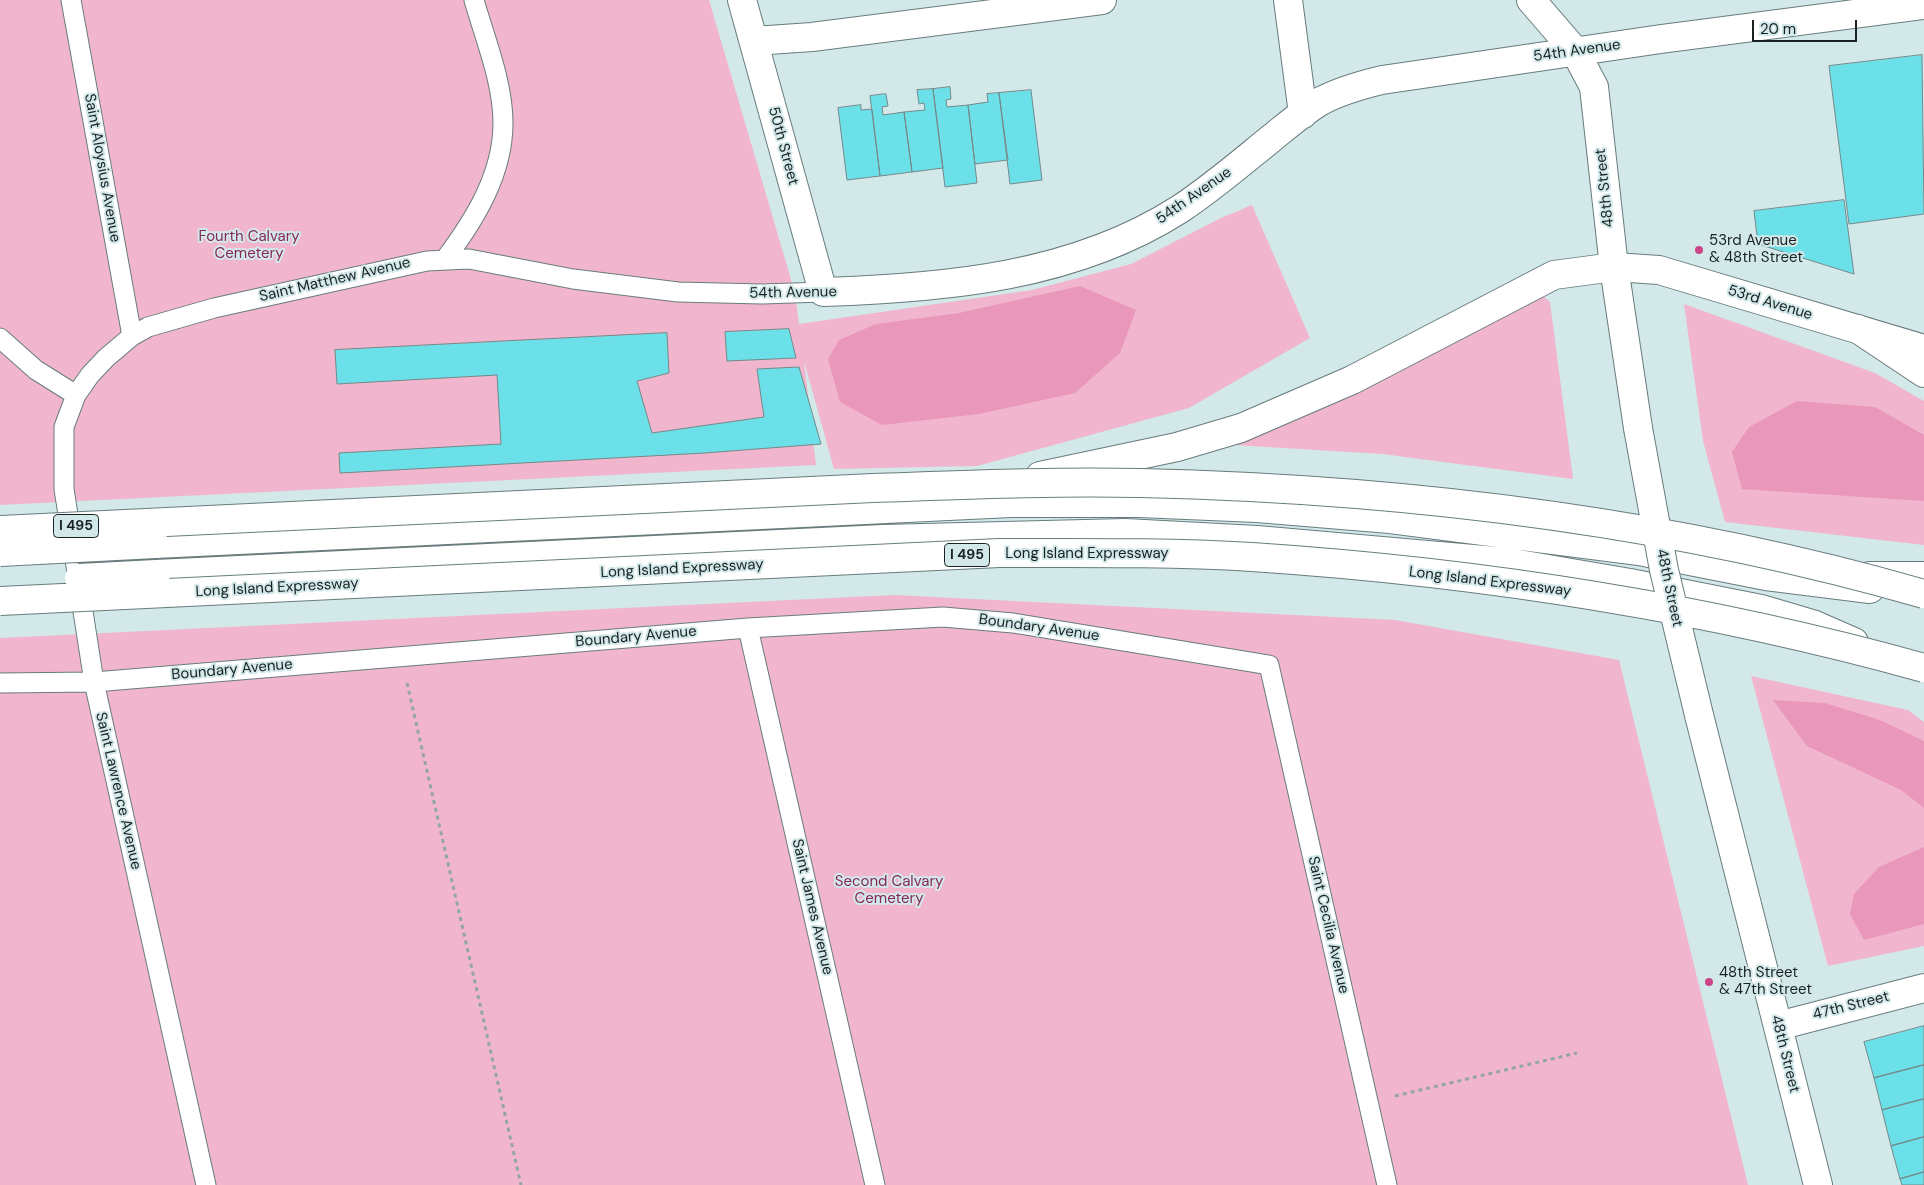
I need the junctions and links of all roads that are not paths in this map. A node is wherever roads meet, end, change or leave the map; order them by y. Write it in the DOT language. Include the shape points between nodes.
graph roads {
  1 [pos="72,0"];
  2 [pos="474,0"];
  3 [pos="742,0"];
  4 [pos="1102,0"];
  5 [pos="1288,0"];
  6 [pos="1531,0"];
  7 [pos="1924,5"];
  8 [pos="754,41"];
  9 [pos="1575,51"];
  10 [pos="1302,114"];
  11 [pos="446,258"];
  12 [pos="1614,267"];
  13 [pos="822,292"];
  14 [pos="1858,330"];
  15 [pos="132,336"];
  16 [pos="0,338"];
  17 [pos="1924,349"];
  18 [pos="1924,373"];
  19 [pos="76,395"];
  20 [pos="883,509"];
  21 [pos="0,530"];
  22 [pos="0,552"];
  23 [pos="1766,576"];
  24 [pos="1924,576"];
  25 [pos="0,583"];
  26 [pos="1924,595"];
  27 [pos="0,601"];
  28 [pos="748,628"];
  29 [pos="1269,665"];
  30 [pos="1924,668"];
  31 [pos="1924,681"];
  32 [pos="94,682"];
  33 [pos="0,683"];
  34 [pos="1924,988"];
  35 [pos="1778,1026"];
  36 [pos="206,1185"];
  37 [pos="875,1185"];
  38 [pos="1388,1185"];
  39 [pos="1818,1185"];
  1 -- 15 [label="lane, Saint Aloysius Avenue"];
  2 -- 11 [label="lane" via="495,71 502,137 488,189 465,232"];
  3 -- 8 [label="main road, 50th Street"];
  4 -- 8 [label="main road" via="821,36"];
  5 -- 10 [label="main road"];
  6 -- 9 [label="main road, 48th Street"];
  7 -- 9 [label="main road, 54th Avenue"];
  8 -- 13 [label="main road, 50th Street"];
  9 -- 10 [label="main road, 54th Avenue" via="1382,80 1339,93"];
  9 -- 12 [label="main road, 48th Street" via="1594,87"];
  10 -- 13 [label="main road, 54th Avenue" via="1180,209 1151,226 1084,253 1006,276 970,282"];
  11 -- 13 [label="lane, 54th Avenue" via="678,292"];
  11 -- 15 [label="lane, Saint Matthew Avenue" via="406,264 197,312"];
  12 -- 14 [label="main road, 53rd Avenue" via="1659,270"];
  12 -- 20 [label="main road, 53rd Avenue" via="1554,275 1352,380 1212,438"];
  12 -- 35 [label="main road, 48th Street, bridge" via="1638,428 1664,570"];
  14 -- 17 [label="main road, 53rd Avenue"];
  14 -- 18 [label="main road"];
  15 -- 19 [label="lane, Saint Matthew Avenue" via="95,370"];
  16 -- 19 [label="lane" via="36,370"];
  19 -- 32 [label="lane, Saint Lawrence Avenue" via="64,427 64,489"];
  20 -- 22 [label="main road, bridge"];
  20 -- 23 [label="main road" via="1011,503 1139,503 1257,508 1390,519 1512,534 1639,551"];
  21 -- 26 [label="main road, I 495, bridge" via="873,488 1138,483 1407,498 1642,529 1768,555"];
  23 -- 24 [label="main road"];
  23 -- 26 [label="main road"];
  25 -- 31 [label="main road, bridge" via="998,535 1125,532 1507,562 1630,583 1787,615 1848,638"];
  27 -- 30 [label="main road, Long Island Expressway / I 495, bridge" via="999,554 1124,553 1242,557 1504,582 1626,601 1760,628"];
  28 -- 29 [label="lane, Boundary Avenue" via="966,618"];
  28 -- 32 [label="lane, Boundary Avenue"];
  28 -- 37 [label="lane, Saint James Avenue"];
  29 -- 38 [label="lane, Saint Cecilia Avenue"];
  32 -- 33 [label="lane, Boundary Avenue"];
  32 -- 36 [label="lane, Saint Lawrence Avenue"];
  34 -- 35 [label="main road, 47th Street"];
  35 -- 39 [label="main road, 48th Street"];
}
